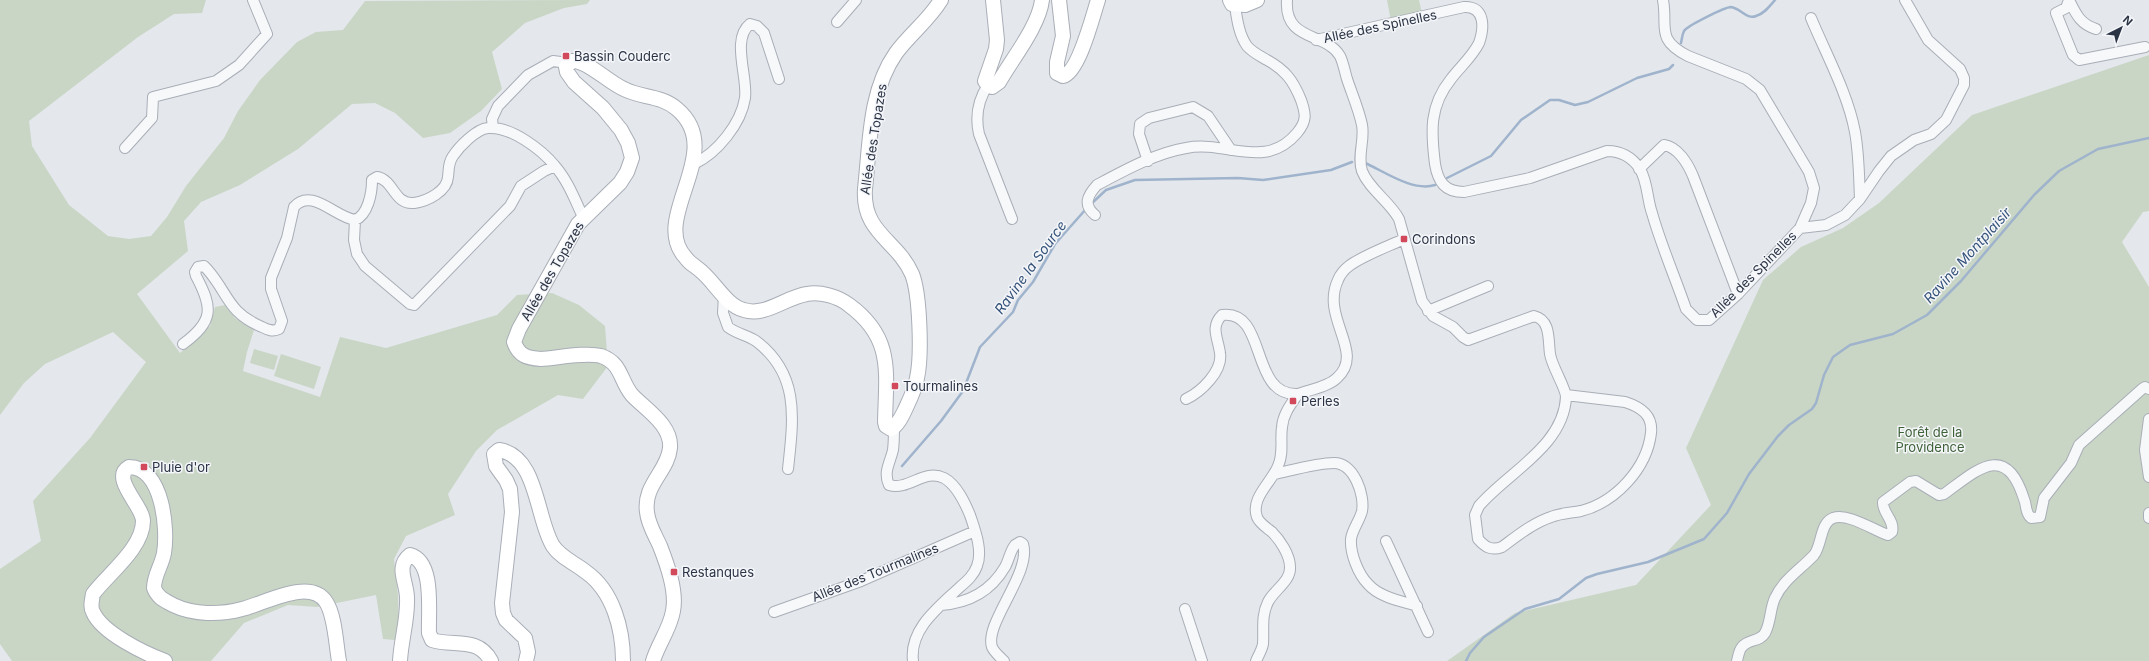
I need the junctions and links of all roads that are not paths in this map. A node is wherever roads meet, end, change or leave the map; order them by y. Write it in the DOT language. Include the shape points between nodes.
graph roads {
  1 [pos="253,0"];
  2 [pos="856,0"];
  3 [pos="941,0"];
  4 [pos="993,0"];
  5 [pos="1042,0"];
  6 [pos="1059,0"];
  7 [pos="1098,0"];
  8 [pos="1257,0"];
  9 [pos="1287,0"];
  10 [pos="1663,0"];
  11 [pos="1905,0"];
  12 [pos="2069,0"];
  13 [pos="1232,3"];
  14 [pos="1811,18"];
  15 [pos="837,22"];
  16 [pos="2096,29"];
  17 [pos="1316,40"];
  18 [pos="2145,47"];
  19 [pos="568,63"];
  20 [pos="779,79"];
  21 [pos="988,85"];
  22 [pos="493,128"];
  23 [pos="125,148"];
  24 [pos="1231,150"];
  25 [pos="1148,161"];
  26 [pos="694,164"];
  27 [pos="556,166"];
  28 [pos="1639,169"];
  29 [pos="1860,199"];
  30 [pos="1095,215"];
  31 [pos="583,217"];
  32 [pos="1012,219"];
  33 [pos="355,220"];
  34 [pos="1800,228"];
  35 [pos="1404,239"];
  36 [pos="1488,286"];
  37 [pos="1738,294"];
  38 [pos="724,295"];
  39 [pos="1428,311"];
  40 [pos="183,344"];
  41 [pos="2149,389"];
  42 [pos="1298,394"];
  43 [pos="1566,395"];
  44 [pos="1186,399"];
  45 [pos="2149,419"];
  46 [pos="894,427"];
  47 [pos="788,469"];
  48 [pos="1275,474"];
  49 [pos="2149,477"];
  50 [pos="2149,513"];
  51 [pos="2149,518"];
  52 [pos="975,531"];
  53 [pos="1386,540"];
  54 [pos="941,605"];
  55 [pos="1417,606"];
  56 [pos="1185,610"];
  57 [pos="774,612"];
  58 [pos="1428,632"];
  59 [pos="165,661"];
  60 [pos="339,661"];
  61 [pos="400,661"];
  62 [pos="491,661"];
  63 [pos="526,661"];
  64 [pos="623,661"];
  65 [pos="652,661"];
  66 [pos="913,661"];
  67 [pos="1004,661"];
  68 [pos="1202,661"];
  69 [pos="1256,661"];
  70 [pos="1737,661"];
  1 -- 23 [label="street" via="267,34 239,65 216,81 153,97 152,118"];
  2 -- 15 [label="street"];
  3 -- 46 [label="main road, Allée des Topazes" via="934,12 896,53 879,84 865,189 864,203 867,216 908,267 916,294 920,360 912,395"];
  4 -- 21 [label="main road" via="997,40 986,75 985,81"];
  5 -- 21 [label="main road" via="1038,17 999,82 992,87"];
  6 -- 7 [label="main road" via="1063,36 1057,73 1063,76 1070,72 1082,49"];
  8 -- 13 [label="main road" via="1245,5"];
  9 -- 17 [label="street" via="1287,10 1293,24"];
  10 -- 34 [label="street" via="1663,27 1675,48 1688,56 1746,79 1760,90 1770,106 1812,180 1813,196"];
  11 -- 29 [label="street, Allée des Spinelles" via="1928,40 1960,69 1964,85 1946,120 1931,134 1914,140 1891,156"];
  12 -- 16 [label="street" via="2080,22"];
  12 -- 18 [label="street" via="2066,8 2056,13 2073,55 2079,60"];
  13 -- 24 [label="street" via="1243,38 1252,51 1289,76 1302,104 1305,120 1288,143 1281,148 1263,153"];
  14 -- 29 [label="street" via="1855,130"];
  17 -- 28 [label="street, Allée des Spinelles" via="1464,7 1469,7 1482,16 1483,26 1479,43 1442,90 1432,119 1437,176 1447,189 1464,192 1530,178 1607,151 1618,151 1630,158"];
  17 -- 35 [label="street" via="1328,44 1340,56 1362,126 1362,170 1366,179 1394,209"];
  19 -- 22 [label="street" via="553,61 528,75 498,106 492,119"];
  19 -- 26 [label="main road" via="581,61 627,91 666,101 677,109 686,119 694,138"];
  19 -- 31 [label="main road, Allée des Topazes" via="567,72 570,77 603,108 621,130 632,158 620,183"];
  20 -- 26 [label="street" via="764,33 758,26 750,24 743,32 741,40 746,81 741,112 735,124 717,146 703,160"];
  21 -- 32 [label="street" via="981,98 976,121"];
  22 -- 27 [label="street" via="520,137"];
  22 -- 33 [label="street" via="479,131 455,153 449,162 448,178 444,188 420,202 401,201 385,181 374,177 371,194 362,216"];
  24 -- 25 [label="street" via="1187,148"];
  24 -- 25 [label="street" via="1204,112 1186,107 1149,118 1140,124 1139,134"];
  25 -- 30 [label="street" via="1107,180 1090,193 1087,200 1089,210"];
  26 -- 38 [label="main road" via="681,202 675,239 686,258"];
  27 -- 31 [label="street"];
  27 -- 33 [label="street" via="521,186 510,206 414,305 366,266 357,254 354,240"];
  28 -- 37 [label="street" via="1664,146 1673,149 1685,161"];
  28 -- 37 [label="street, Allée des Spinelles" via="1646,182 1651,212 1686,308 1691,315 1697,320 1709,320"];
  29 -- 34 [label="street, Allée des Spinelles" via="1836,222"];
  31 -- 65 [label="main road, Allée des Topazes" via="522,322 514,342 520,354 532,358 594,355 609,360 621,372 632,394 661,423 670,447 648,497 647,512 666,564 674,604 669,626"];
  33 -- 40 [label="street" via="307,199 294,207 287,238 271,278 271,289 282,321 280,329 276,331 256,325 237,312 207,269 204,266 198,267 196,276 207,299 207,316 202,328"];
  34 -- 37 [label="street, Allée des Spinelles"];
  35 -- 39 [label="street" via="1418,290"];
  35 -- 42 [label="street" via="1349,266 1340,276 1334,288 1333,301 1346,348 1347,365 1336,379"];
  36 -- 39 [label="street"];
  38 -- 46 [label="main road" via="742,310 751,312 817,293 845,302 855,309 867,319 881,342 887,382 885,422 888,429"];
  38 -- 47 [label="street" via="723,313 728,327 755,340 765,349 786,382 792,399 793,415"];
  39 -- 43 [label="street" via="1468,340 1529,317 1539,317 1547,326 1550,357"];
  41 -- 70 [label="street" via="2142,389 2079,446 2071,463 2044,498 2040,517 2031,518 2027,515 2025,499 2011,469 2002,466 1985,467 1975,471 1944,494 1938,495 1916,481 1910,482 1883,502 1882,509 1890,519 1893,529 1888,535 1874,527 1840,516 1831,519 1824,528 1815,553 1780,588 1765,632 1760,639 1747,643 1742,648"];
  42 -- 44 [label="street" via="1293,395 1277,388 1265,372 1250,329 1229,314 1222,315 1216,324 1215,334 1221,355 1215,371 1205,387"];
  42 -- 48 [label="street" via="1284,418 1283,446"];
  43 -- 43 [label="street" via="1625,402 1648,415 1651,421 1650,440 1640,467 1620,489 1592,507 1552,516 1502,547 1489,548 1478,539 1475,515 1479,506 1513,476 1551,435 1562,418"];
  45 -- 49 [label="street" via="2145,450"];
  46 -- 52 [label="street" via="892,451 886,470 889,484 903,486 926,476 944,478 953,485 965,504"];
  48 -- 55 [label="street" via="1333,463 1348,469 1362,494 1362,512 1351,539 1353,555 1363,578 1376,591"];
  48 -- 69 [label="street" via="1257,501 1256,512 1258,519 1281,543 1290,567 1287,578 1274,593 1264,614 1262,645"];
  50 -- 51 [label="street"];
  52 -- 54 [label="street" via="978,566 972,576"];
  52 -- 57 [label="street, Allée des Tourmalines" via="861,581"];
  53 -- 55 [label="street"];
  54 -- 66 [label="street" via="918,633 913,649"];
  54 -- 67 [label="street" via="965,601 979,594 999,576 1016,544 1023,544 1024,554 1017,575 991,635 992,648"];
  55 -- 58 [label="street"];
  56 -- 68 [label="street"];
  59 -- 60 [label="main road" via="141,652 117,637 93,612 93,594 137,542 142,530 142,512 126,489 123,478 129,467 138,469 152,481 163,509 164,551 154,588 160,598 181,608 210,613 241,610 306,590 313,592 326,602 331,611"];
  61 -- 62 [label="main road" via="408,598 402,563 410,555 419,559 426,570 429,633 432,640 468,643 483,650"];
  63 -- 64 [label="main road" via="528,652 525,638 506,620 502,603 512,512 510,489 494,462 494,454 499,450 513,455 530,478 548,537 554,547 562,556 592,576 605,590 618,624"];
}
